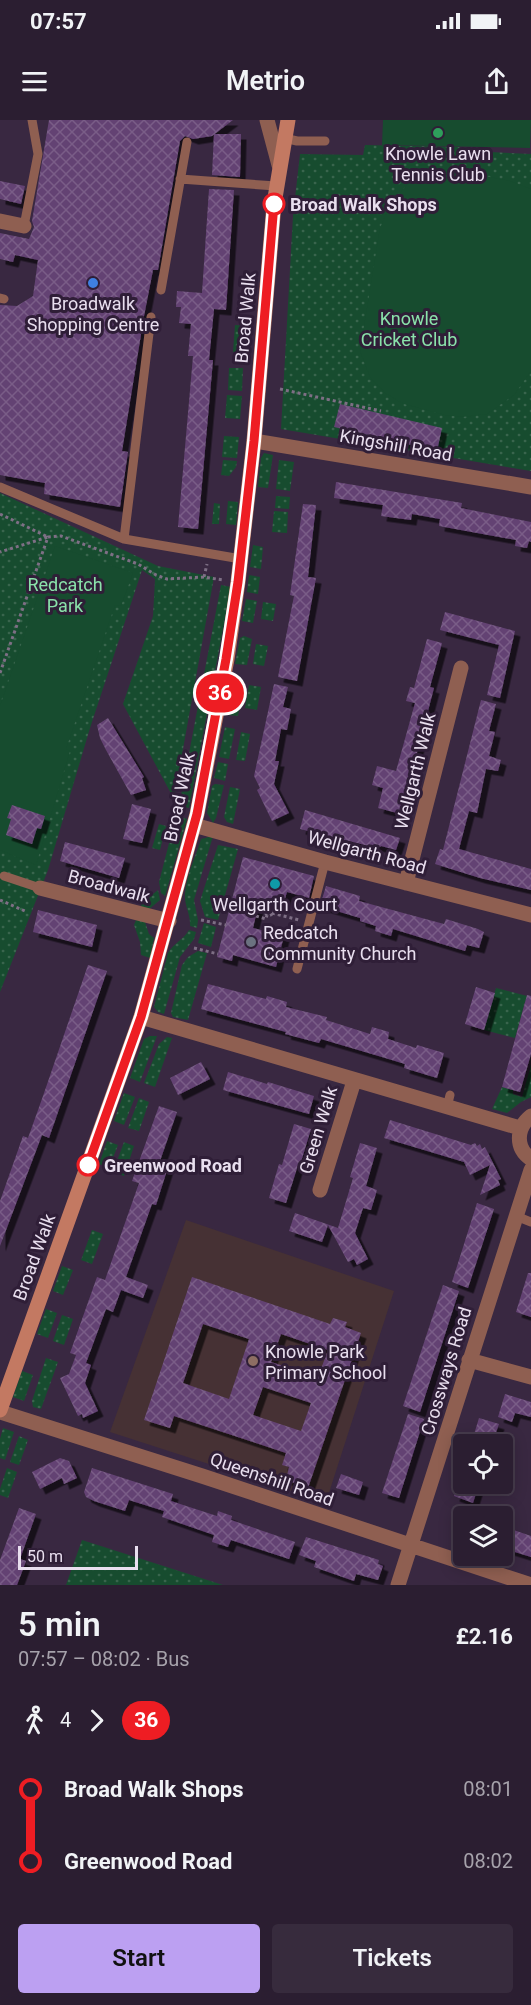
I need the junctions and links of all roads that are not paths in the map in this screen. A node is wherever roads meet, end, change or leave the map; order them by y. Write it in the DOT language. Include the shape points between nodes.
graph roads {
  1 [pos="32,120"];
  2 [pos="267,120"];
  3 [pos="288,120"];
  4 [pos="284,138"];
  5 [pos="187,141"];
  6 [pos="325,141"];
  7 [pos="279,165"];
  8 [pos="180,179"];
  9 [pos="276,186"];
  10 [pos="0,221"];
  11 [pos="24,226"];
  12 [pos="161,290"];
  13 [pos="151,317"];
  14 [pos="254,441"];
  15 [pos="0,487"];
  16 [pos="531,487"];
  17 [pos="124,539"];
  18 [pos="241,559"];
  19 [pos="461,668"];
  20 [pos="194,825"];
  21 [pos="325,862"];
  22 [pos="4,876"];
  23 [pos="406,883"];
  24 [pos="40,888"];
  25 [pos="531,915"];
  26 [pos="168,921"];
  27 [pos="297,969"];
  28 [pos="141,1017"];
  29 [pos="354,1080"];
  30 [pos="531,1116"];
  31 [pos="520,1128"];
  32 [pos="531,1159"];
  33 [pos="531,1170"];
  34 [pos="320,1190"];
  35 [pos="516,1216"];
  36 [pos="531,1222"];
  37 [pos="470,1360"];
  38 [pos="531,1377"];
  39 [pos="0,1411"];
  40 [pos="411,1547"];
  41 [pos="398,1585"];
  42 [pos="531,1585"];
  1 -- 11 [label="lane" via="38,154"];
  2 -- 7 [label="street, Broad Walk"];
  3 -- 4 [label="street, Broad Walk"];
  4 -- 6 [label="lane"];
  4 -- 7 [label="street, Broad Walk"];
  5 -- 8 [label="lane"];
  7 -- 9 [label="street, Broad Walk"];
  8 -- 9 [label="lane"];
  8 -- 12 [label="lane"];
  9 -- 14 [label="street, Broad Walk"];
  10 -- 11 [label="street"];
  13 -- 17 [label="lane"];
  14 -- 16 [label="street, Kingshill Road"];
  14 -- 18 [label="street, Broad Walk"];
  15 -- 17 [label="lane"];
  17 -- 18 [label="lane"];
  18 -- 20 [label="street, Broad Walk"];
  19 -- 23 [label="street, Wellgarth Walk"];
  20 -- 21 [label="street, Wellgarth Road"];
  20 -- 26 [label="street, Broad Walk"];
  21 -- 23 [label="street, Wellgarth Road"];
  21 -- 27 [label="lane"];
  22 -- 24 [label="lane"];
  23 -- 25 [label="street, Wellgarth Road"];
  24 -- 26 [label="street, Broadwalk"];
  26 -- 28 [label="street, Broad Walk"];
  28 -- 29 [label="street"];
  28 -- 39 [label="street, Broad Walk"];
  29 -- 31 [label="street" via="448,1101"];
  29 -- 34 [label="street, Green Walk"];
  30 -- 31 [label="street"];
  31 -- 32 [label="street" via="519,1144"];
  33 -- 35 [label="street, Crossways Road"];
  35 -- 36 [label="lane"];
  35 -- 37 [label="street, Crossways Road"];
  37 -- 38 [label="street"];
  37 -- 40 [label="street, Crossways Road"];
  39 -- 40 [label="street, Queenshill Road"];
  40 -- 41 [label="street, Crossways Road"];
  40 -- 42 [label="street, Queenshill Road"];
}
